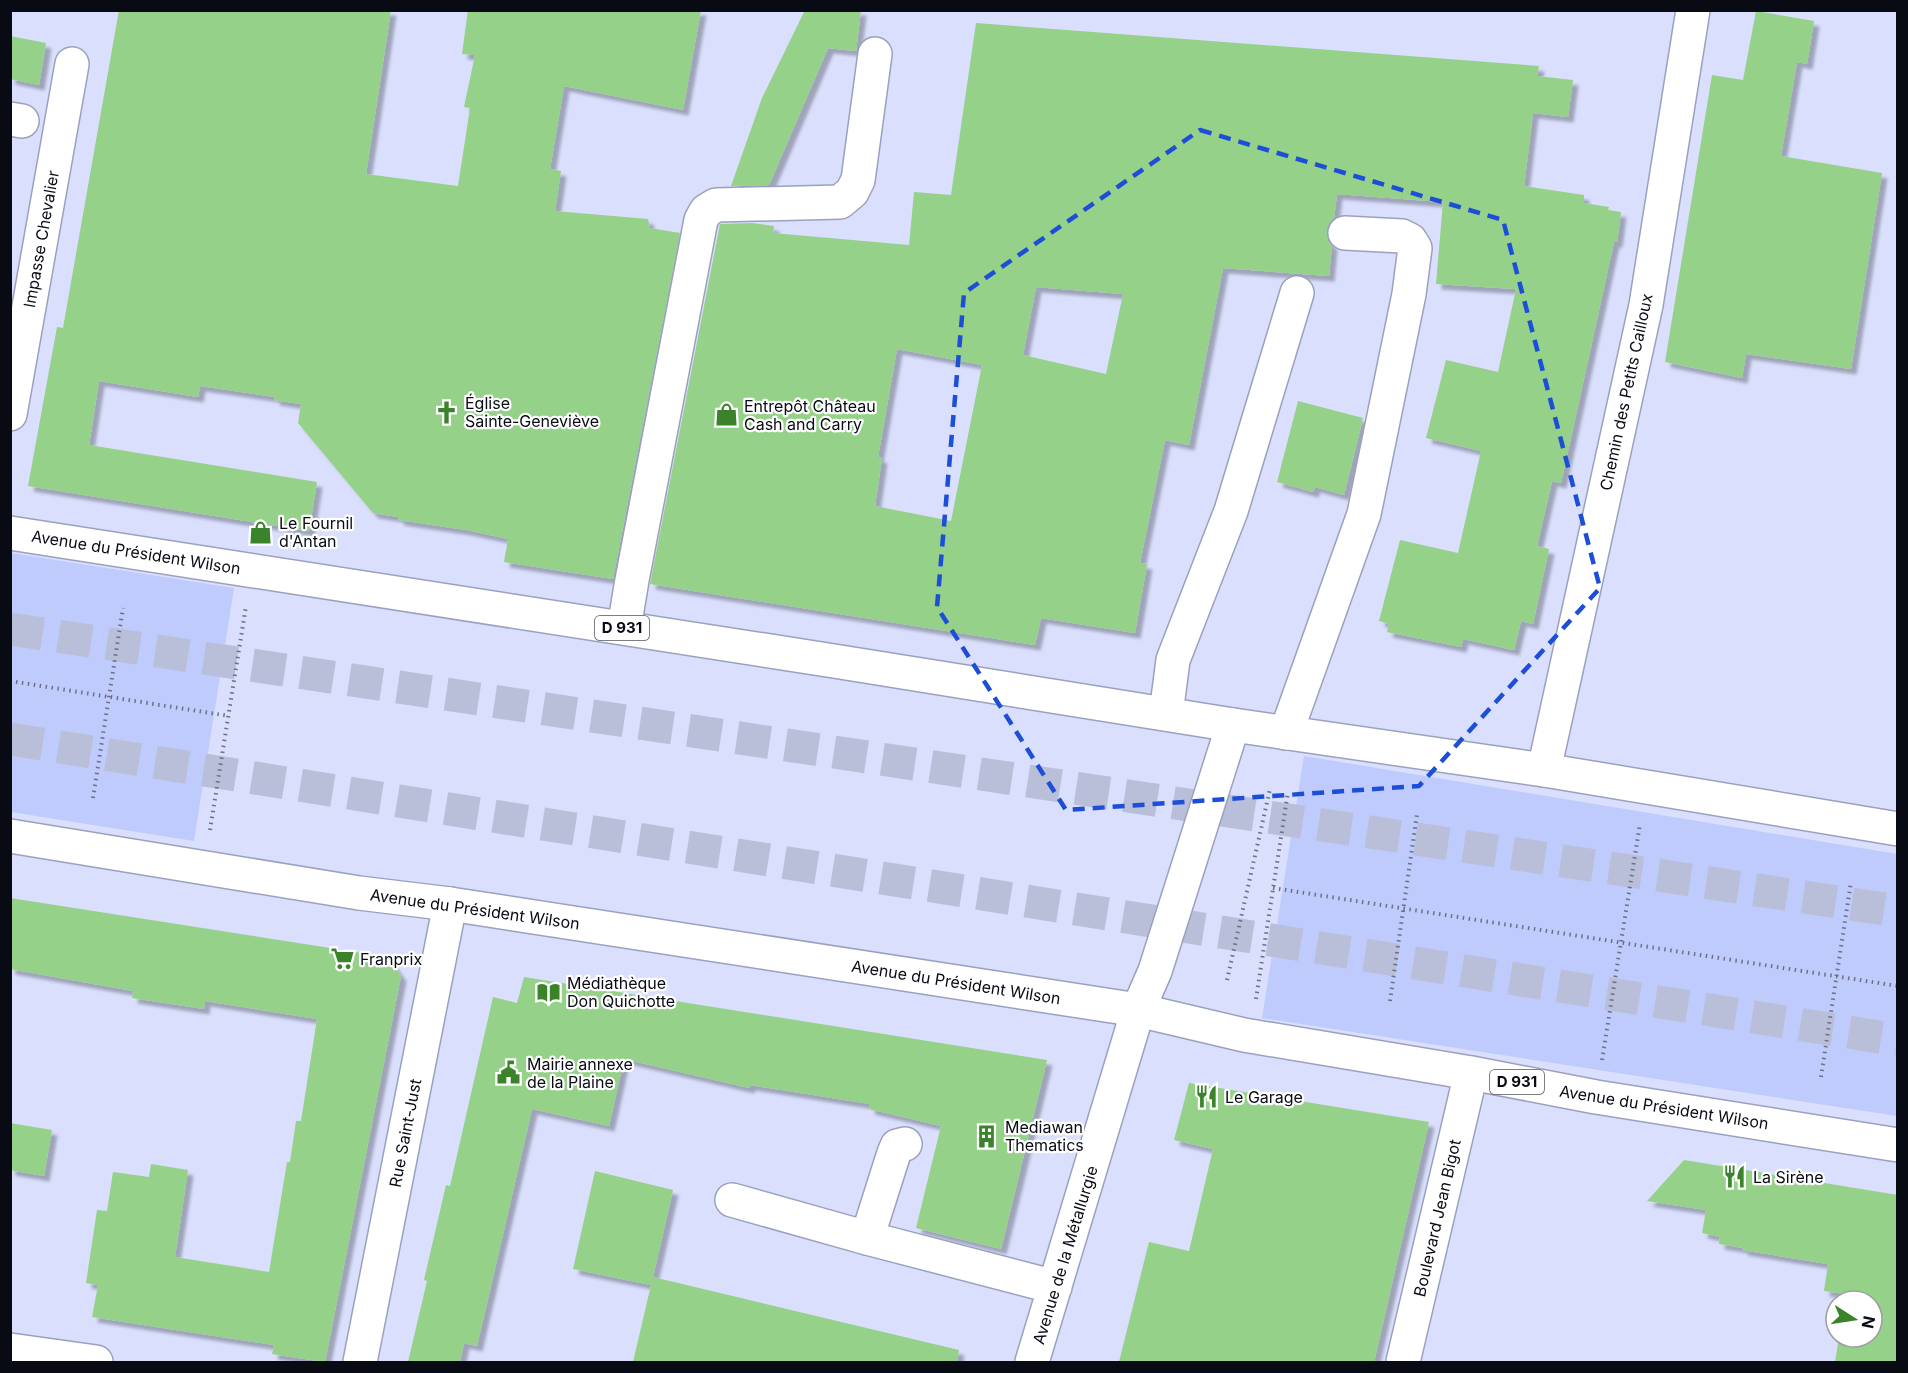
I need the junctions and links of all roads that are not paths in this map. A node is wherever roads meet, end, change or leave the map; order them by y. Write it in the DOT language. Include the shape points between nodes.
graph roads {
  1 [pos="1693,10"];
  2 [pos="875,54"];
  3 [pos="72,64"];
  4 [pos="1345,233"];
  5 [pos="1297,293"];
  6 [pos="10,414"];
  7 [pos="10,533"];
  8 [pos="624,628"];
  9 [pos="1166,714"];
  10 [pos="1233,725"];
  11 [pos="1286,733"];
  12 [pos="1544,770"];
  13 [pos="1898,828"];
  14 [pos="10,836"];
  15 [pos="450,904"];
  16 [pos="1138,1010"];
  17 [pos="1471,1073"];
  18 [pos="905,1144"];
  19 [pos="1898,1145"];
  20 [pos="732,1200"];
  21 [pos="867,1238"];
  22 [pos="1055,1287"];
  23 [pos="10,1350"];
  24 [pos="96,1362"];
  25 [pos="360,1362"];
  26 [pos="1032,1362"];
  27 [pos="1403,1362"];
  1 -- 12 [label="main road, Chemin des Petits Cailloux" via="1646,305"];
  2 -- 8 [label="main road" via="858,180 852,192 840,202 716,205 701,220"];
  3 -- 6 [label="main road, Impasse Chevalier"];
  4 -- 11 [label="main road" via="1402,236 1415,248 1364,514"];
  5 -- 9 [label="main road" via="1231,511 1173,660"];
  7 -- 8 [label="main road, Avenue du Président Wilson / D 931"];
  8 -- 9 [label="main road, Avenue du Président Wilson / D 931"];
  9 -- 10 [label="main road, Avenue du Président Wilson / D 931"];
  10 -- 11 [label="main road, Avenue du Président Wilson / D 931"];
  10 -- 16 [label="main road, Avenue de la Métallurgie" via="1155,971"];
  11 -- 12 [label="main road, Avenue du Président Wilson / D 931"];
  12 -- 13 [label="main road, Avenue du Président Wilson / D 931"];
  14 -- 15 [label="main road, Avenue du Président Wilson / D 931"];
  15 -- 16 [label="main road, Avenue du Président Wilson / D 931"];
  15 -- 25 [label="main road, Rue Saint-Just"];
  16 -- 17 [label="main road, Avenue du Président Wilson / D 931" via="1244,1035"];
  16 -- 22 [label="main road, Avenue de la Métallurgie"];
  17 -- 19 [label="main road, Avenue du Président Wilson / D 931"];
  17 -- 27 [label="main road, Boulevard Jean Bigot"];
  18 -- 21 [label="main road" via="897,1146 894,1153"];
  20 -- 21 [label="main road"];
  21 -- 22 [label="main road"];
  22 -- 26 [label="main road, Avenue de la Métallurgie"];
  23 -- 24 [label="main road"];
}
